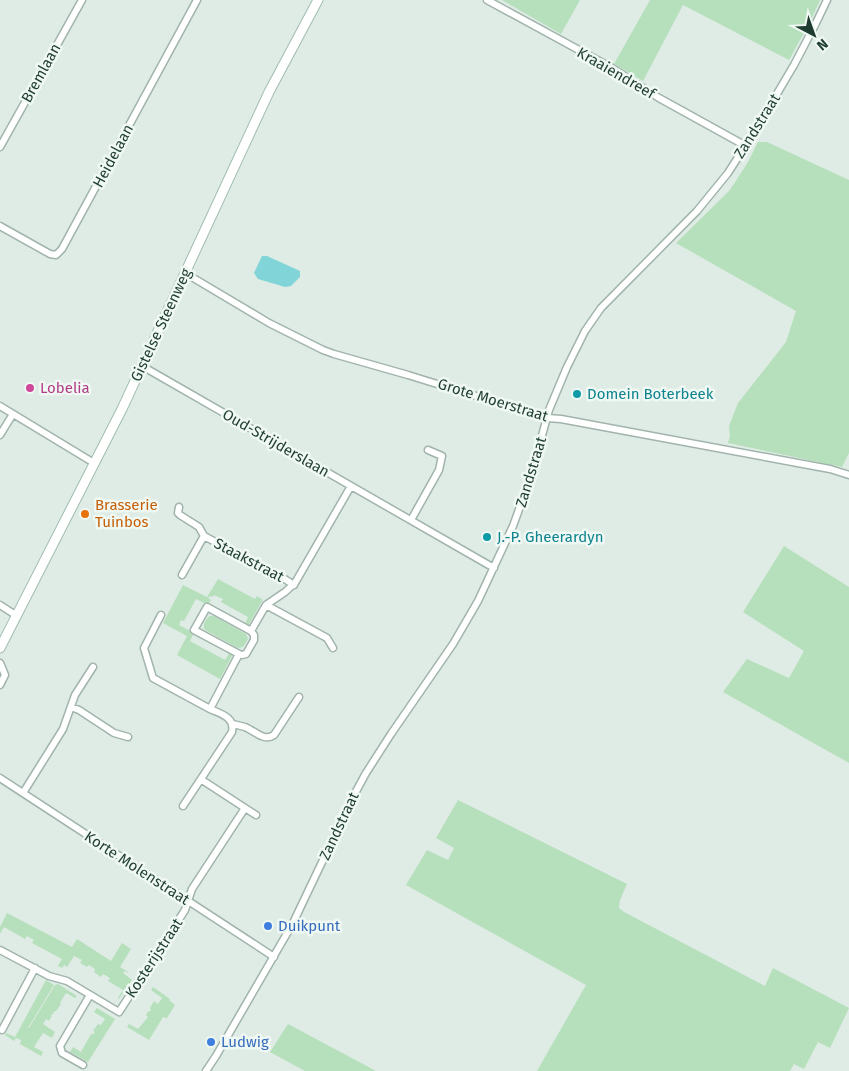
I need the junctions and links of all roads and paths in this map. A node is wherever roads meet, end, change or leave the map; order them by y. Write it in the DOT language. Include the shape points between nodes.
graph roads {
  1 [pos="82,0"];
  2 [pos="197,0"];
  3 [pos="318,0"];
  4 [pos="487,0"];
  5 [pos="826,0"];
  6 [pos="746,146"];
  7 [pos="0,147"];
  8 [pos="0,226"];
  9 [pos="185,273"];
  10 [pos="142,366"];
  11 [pos="0,406"];
  12 [pos="13,414"];
  13 [pos="547,418"];
  14 [pos="0,435"];
  15 [pos="428,450"];
  16 [pos="94,463"];
  17 [pos="849,475"];
  18 [pos="351,486"];
  19 [pos="179,507"];
  20 [pos="411,520"];
  21 [pos="204,536"];
  22 [pos="494,568"];
  23 [pos="182,576"];
  24 [pos="294,585"];
  25 [pos="0,605"];
  26 [pos="266,605"];
  27 [pos="161,615"];
  28 [pos="17,616"];
  29 [pos="251,631"];
  30 [pos="0,648"];
  31 [pos="333,648"];
  32 [pos="239,654"];
  33 [pos="0,663"];
  34 [pos="93,667"];
  35 [pos="0,685"];
  36 [pos="299,697"];
  37 [pos="71,707"];
  38 [pos="210,708"];
  39 [pos="233,724"];
  40 [pos="128,737"];
  41 [pos="0,778"];
  42 [pos="202,780"];
  43 [pos="23,793"];
  44 [pos="184,806"];
  45 [pos="245,808"];
  46 [pos="256,816"];
  47 [pos="188,900"];
  48 [pos="0,950"];
  49 [pos="274,957"];
  50 [pos="34,968"];
  51 [pos="90,995"];
  52 [pos="2,1030"];
  53 [pos="83,1065"];
  54 [pos="206,1071"];
  1 -- 7 [label="street, Bremlaan"];
  2 -- 8 [label="street, Heidelaan" via="62,249 56,255 50,254"];
  3 -- 9 [label="main road, Gistelse Steenweg" via="269,92"];
  4 -- 6 [label="street, Kraaiendreef"];
  5 -- 6 [label="street, Zandstraat" via="800,54"];
  6 -- 13 [label="street, Zandstraat" via="701,207 594,317 575,351"];
  9 -- 10 [label="main road, Gistelse Steenweg"];
  9 -- 13 [label="street, Grote Moerstraat" via="283,331 329,352"];
  10 -- 16 [label="main road, Gistelse Steenweg"];
  10 -- 18 [label="street, Oud-Strijderslaan"];
  11 -- 12 [label="street"];
  12 -- 14 [label="street"];
  12 -- 16 [label="street"];
  13 -- 17 [label="street, Grote Moerstraat" via="733,450"];
  13 -- 22 [label="street, Zandstraat" via="521,507"];
  15 -- 20 [label="street" via="442,456 440,470"];
  16 -- 28 [label="main road, Gistelse Steenweg"];
  18 -- 20 [label="street, Oud-Strijderslaan"];
  18 -- 24 [label="street"];
  19 -- 21 [label="street, Staakstraat" via="178,513 199,527"];
  20 -- 22 [label="street, Oud-Strijderslaan"];
  21 -- 23 [label="street, Staakstraat"];
  21 -- 24 [label="street, Staakstraat"];
  22 -- 49 [label="street, Zandstraat" via="454,644 357,788 298,915"];
  24 -- 26 [label="street"];
  25 -- 28 [label="street"];
  26 -- 29 [label="street"];
  26 -- 31 [label="street" via="327,638"];
  27 -- 38 [label="street" via="144,648 153,678"];
  28 -- 30 [label="main road, Gistelse Steenweg"];
  29 -- 32 [label="street" via="254,640 246,654"];
  29 -- 32 [label="street" via="207,607 194,630"];
  32 -- 38 [label="street"];
  33 -- 35 [label="street" via="5,675"];
  34 -- 37 [label="street"];
  36 -- 39 [label="street" via="271,738"];
  37 -- 40 [label="street" via="114,733"];
  37 -- 43 [label="street" via="63,729"];
  38 -- 39 [label="street"];
  39 -- 42 [label="street" via="232,732"];
  41 -- 43 [label="street, Korte Molenstraat"];
  42 -- 44 [label="street"];
  42 -- 45 [label="street"];
  43 -- 47 [label="street, Korte Molenstraat"];
  45 -- 46 [label="street"];
  45 -- 47 [label="street"];
  47 -- 49 [label="street, Korte Molenstraat"];
  47 -- 51 [label="street, Kosterijstraat" via="119,1012"];
  48 -- 50 [label="street, Kosterijstraat"];
  49 -- 54 [label="street, Zandstraat"];
  50 -- 51 [label="street, Kosterijstraat" via="67,981"];
  50 -- 52 [label="street"];
  51 -- 53 [label="street" via="60,1046 62,1053"];
}
